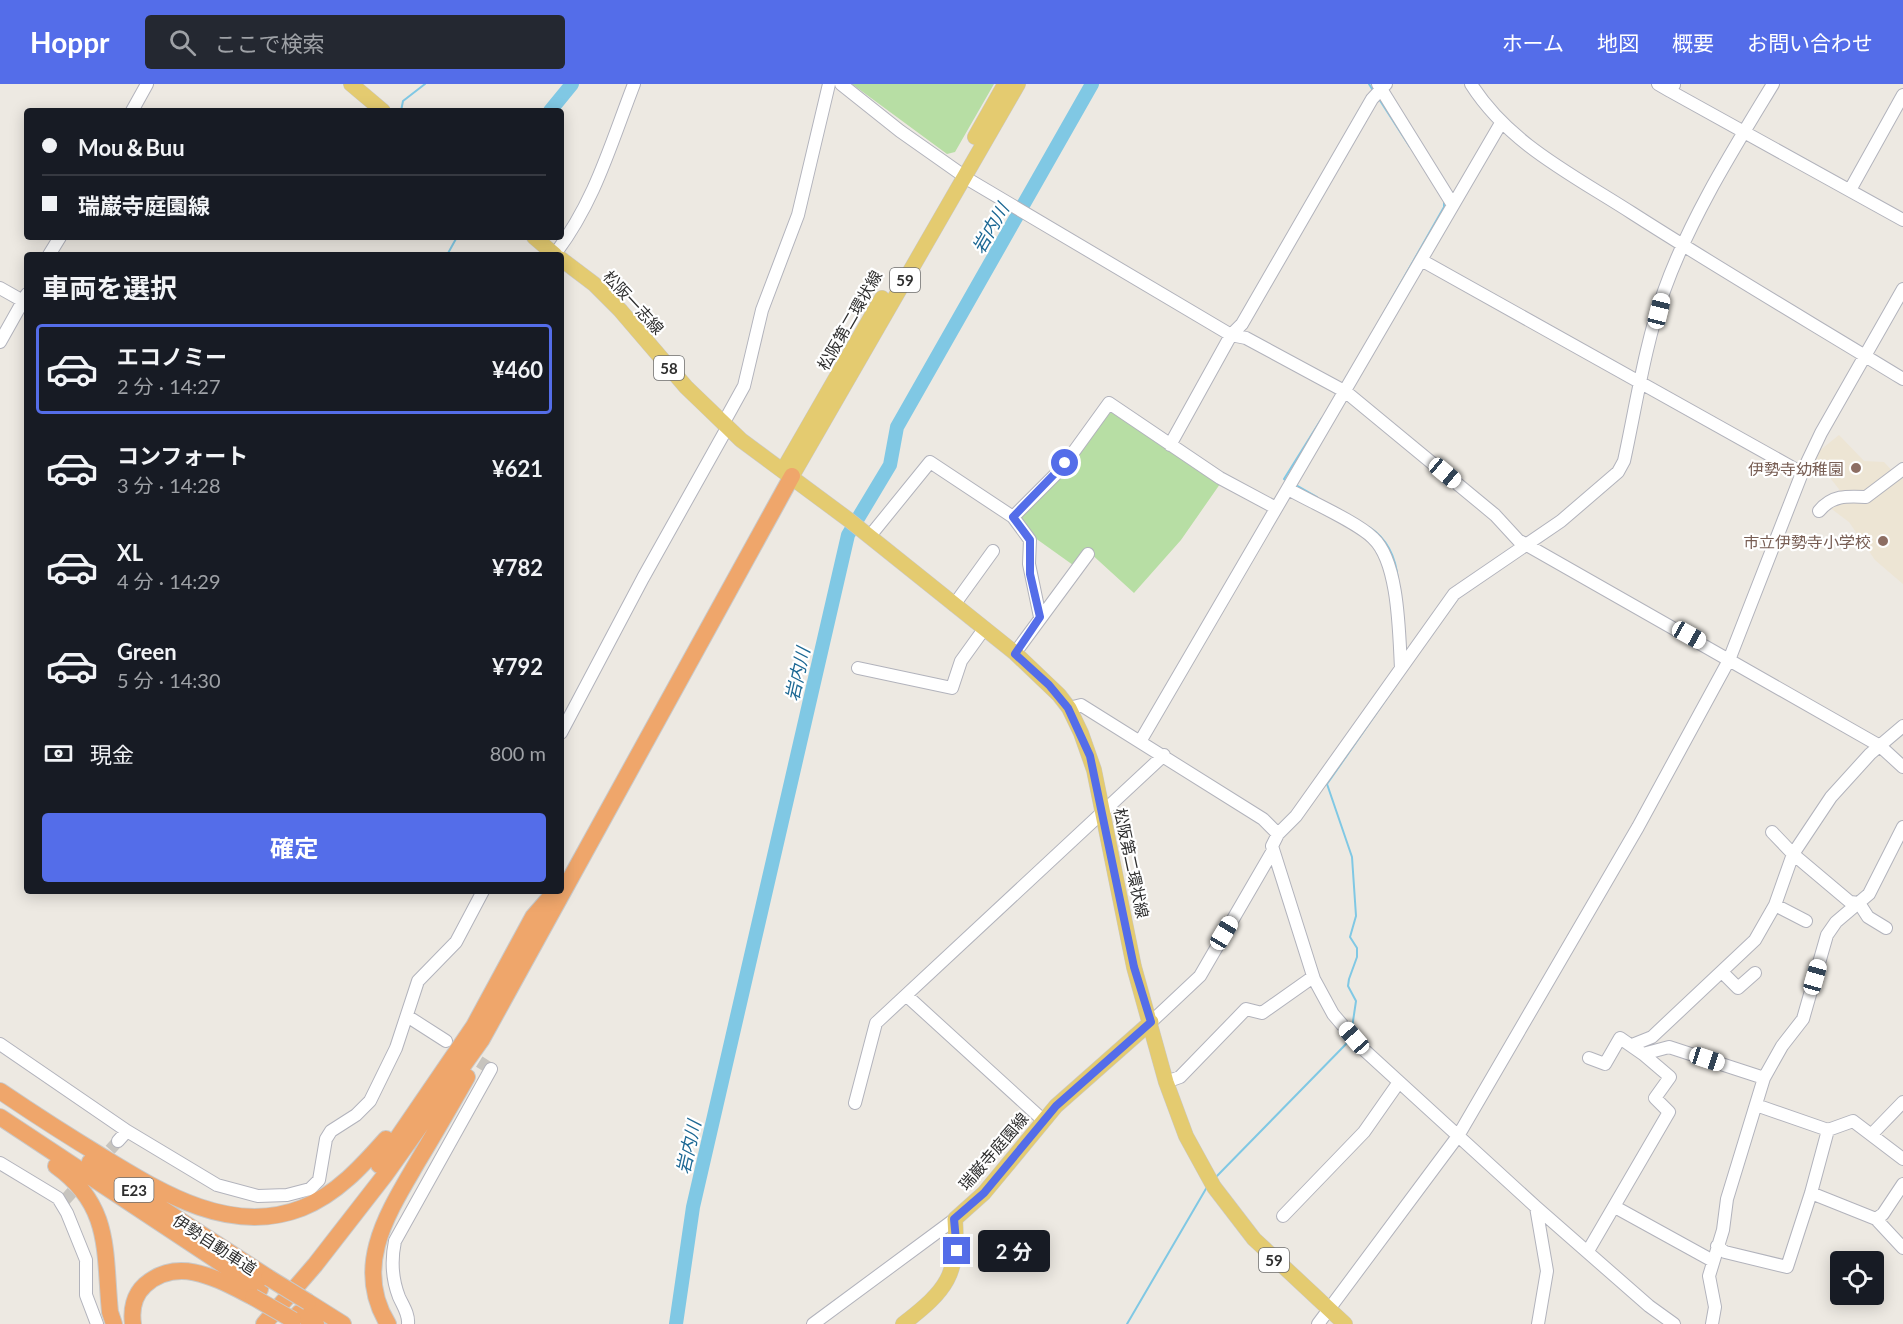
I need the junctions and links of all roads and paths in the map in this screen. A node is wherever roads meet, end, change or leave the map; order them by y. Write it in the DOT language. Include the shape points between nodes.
graph roads {
  1 [pos="147,84"];
  2 [pos="351,84"];
  3 [pos="634,84"];
  4 [pos="829,84"];
  5 [pos="842,84"];
  6 [pos="1005,84"];
  7 [pos="1018,84"];
  8 [pos="1471,84"];
  9 [pos="1658,84"];
  10 [pos="1773,84"];
  11 [pos="1672,87"];
  12 [pos="1380,89"];
  13 [pos="1903,95"];
  14 [pos="134,108"];
  15 [pos="379,108"];
  16 [pos="1501,123"];
  17 [pos="1744,131"];
  18 [pos="960,174"];
  19 [pos="1850,190"];
  20 [pos="1453,205"];
  21 [pos="1903,220"];
  22 [pos="538,240"];
  23 [pos="1683,246"];
  24 [pos="552,252"];
  25 [pos="557,252"];
  26 [pos="1421,260"];
  27 [pos="564,261"];
  28 [pos="0,288"];
  29 [pos="1903,289"];
  30 [pos="24,297"];
  31 [pos="24,299"];
  32 [pos="1231,335"];
  33 [pos="0,342"];
  34 [pos="1866,356"];
  35 [pos="1903,379"];
  36 [pos="1641,384"];
  37 [pos="1342,389"];
  38 [pos="725,426"];
  39 [pos="1170,445"];
  40 [pos="1903,469"];
  41 [pos="788,473"];
  42 [pos="1802,473"];
  43 [pos="1290,485"];
  44 [pos="1276,508"];
  45 [pos="1819,511"];
  46 [pos="1013,517"];
  47 [pos="861,526"];
  48 [pos="1525,545"];
  49 [pos="993,551"];
  50 [pos="1088,554"];
  51 [pos="954,605"];
  52 [pos="1040,617"];
  53 [pos="984,629"];
  54 [pos="1015,654"];
  55 [pos="1729,660"];
  56 [pos="1404,665"];
  57 [pos="858,668"];
  58 [pos="1068,708"];
  59 [pos="1903,726"];
  60 [pos="564,727"];
  61 [pos="1141,740"];
  62 [pos="1880,746"];
  63 [pos="1164,755"];
  64 [pos="1903,767"];
  65 [pos="1103,813"];
  66 [pos="1902,831"];
  67 [pos="1772,832"];
  68 [pos="1278,834"];
  69 [pos="1272,852"];
  70 [pos="1793,854"];
  71 [pos="564,874"];
  72 [pos="564,888"];
  73 [pos="481,894"];
  74 [pos="552,894"];
  75 [pos="561,894"];
  76 [pos="1859,903"];
  77 [pos="1775,905"];
  78 [pos="1806,921"];
  79 [pos="1886,928"];
  80 [pos="1722,972"];
  81 [pos="1755,973"];
  82 [pos="1313,977"];
  83 [pos="907,996"];
  84 [pos="407,1016"];
  85 [pos="1151,1022"];
  86 [pos="482,1040"];
  87 [pos="446,1041"];
  88 [pos="0,1044"];
  89 [pos="1632,1045"];
  90 [pos="1642,1054"];
  91 [pos="1589,1058"];
  92 [pos="491,1069"];
  93 [pos="1764,1078"];
  94 [pos="1166,1082"];
  95 [pos="1398,1082"];
  96 [pos="0,1091"];
  97 [pos="0,1101"];
  98 [pos="1903,1101"];
  99 [pos="422,1102"];
  100 [pos="855,1103"];
  101 [pos="1756,1105"];
  102 [pos="0,1117"];
  103 [pos="1043,1120"];
  104 [pos="0,1126"];
  105 [pos="1828,1130"];
  106 [pos="127,1131"];
  107 [pos="1872,1134"];
  108 [pos="1458,1136"];
  109 [pos="118,1141"];
  110 [pos="1903,1159"];
  111 [pos="0,1162"];
  112 [pos="1903,1184"];
  113 [pos="1811,1193"];
  114 [pos="1536,1207"];
  115 [pos="1615,1207"];
  116 [pos="1283,1216"];
  117 [pos="954,1219"];
  118 [pos="1876,1219"];
  119 [pos="1717,1246"];
  120 [pos="1903,1248"];
  121 [pos="1588,1251"];
  122 [pos="1713,1261"];
  123 [pos="261,1288"];
  124 [pos="1327,1309"];
  125 [pos="300,1315"];
  126 [pos="97,1324"];
  127 [pos="114,1324"];
  128 [pos="133,1324"];
  129 [pos="254,1324"];
  130 [pos="264,1324"];
  131 [pos="316,1324"];
  132 [pos="343,1324"];
  133 [pos="388,1324"];
  134 [pos="408,1324"];
  135 [pos="813,1324"];
  136 [pos="903,1324"];
  137 [pos="1318,1324"];
  138 [pos="1345,1324"];
  139 [pos="1538,1324"];
  140 [pos="1674,1324"];
  141 [pos="1712,1324"];
  1 -- 14 [label="street"];
  2 -- 15 [label="main road"];
  3 -- 25 [label="street" via="592,196"];
  4 -- 38 [label="street" via="798,215 762,310 744,386"];
  5 -- 18 [label="street"];
  6 -- 18 [label="main road, 松阪第二環状線 / 59"];
  7 -- 18 [label="main road, 松阪第二環状線 / 59"];
  8 -- 16 [label="street"];
  9 -- 11 [label="street"];
  10 -- 17 [label="street"];
  11 -- 17 [label="street"];
  12 -- 20 [label="street"];
  12 -- 32 [label="street" via="1242,324"];
  13 -- 19 [label="street"];
  16 -- 20 [label="street"];
  16 -- 23 [label="street" via="1521,142"];
  17 -- 19 [label="street"];
  17 -- 23 [label="street"];
  18 -- 32 [label="street"];
  18 -- 41 [label="main road, 松阪第二環状線 / 59"];
  19 -- 21 [label="street"];
  20 -- 26 [label="street"];
  22 -- 24 [label="main road"];
  23 -- 34 [label="street"];
  23 -- 36 [label="street" via="1664,292"];
  26 -- 36 [label="street"];
  26 -- 37 [label="street"];
  27 -- 38 [label="main road, 松阪一志線 / 58" via="620,310"];
  28 -- 30 [label="street"];
  29 -- 34 [label="street"];
  31 -- 33 [label="street"];
  32 -- 37 [label="street" via="1246,338"];
  32 -- 39 [label="street"];
  34 -- 35 [label="street"];
  34 -- 42 [label="street"];
  36 -- 42 [label="street"];
  36 -- 48 [label="street" via="1624,461 1618,472 1561,521"];
  37 -- 43 [label="street"];
  37 -- 48 [label="street" via="1495,515"];
  38 -- 41 [label="main road, 松阪一志線 / 58"];
  38 -- 60 [label="street"];
  39 -- 44 [label="street"];
  39 -- 46 [label="street" via="1109,403 1062,468"];
  40 -- 45 [label="street" via="1866,497 1843,496"];
  41 -- 47 [label="main road, 松阪第二環状線 / 59"];
  41 -- 71 [label="highway"];
  41 -- 72 [label="highway"];
  42 -- 55 [label="street"];
  43 -- 44 [label="street"];
  43 -- 56 [label="street" via="1369,534 1383,550 1389,566"];
  44 -- 61 [label="street"];
  46 -- 47 [label="street" via="930,462"];
  46 -- 52 [label="street" via="1030,540 1031,580"];
  47 -- 51 [label="main road, 松阪第二環状線 / 59"];
  48 -- 55 [label="street"];
  48 -- 56 [label="street" via="1454,594"];
  49 -- 51 [label="street"];
  50 -- 52 [label="street"];
  51 -- 53 [label="main road, 松阪第二環状線 / 59"];
  52 -- 54 [label="street"];
  53 -- 54 [label="main road, 松阪第二環状線 / 59"];
  53 -- 57 [label="street" via="961,661 952,688"];
  54 -- 58 [label="main road, 松阪第二環状線 / 59"];
  55 -- 62 [label="street"];
  55 -- 108 [label="street" via="1638,827"];
  56 -- 68 [label="street" via="1296,816"];
  58 -- 61 [label="street" via="1082,705"];
  58 -- 65 [label="main road, 松阪第二環状線 / 59" via="1090,756"];
  59 -- 62 [label="street"];
  61 -- 63 [label="street"];
  62 -- 64 [label="street"];
  62 -- 70 [label="street" via="1832,797"];
  63 -- 65 [label="street"];
  63 -- 68 [label="street" via="1263,819"];
  65 -- 83 [label="street"];
  65 -- 85 [label="main road, 松阪第二環状線 / 59" via="1134,967"];
  66 -- 76 [label="street" via="1869,894"];
  67 -- 70 [label="street"];
  68 -- 69 [label="street"];
  69 -- 82 [label="street"];
  69 -- 85 [label="street" via="1200,976"];
  70 -- 76 [label="street" via="1850,902"];
  70 -- 77 [label="street"];
  73 -- 84 [label="street" via="456,942 418,981"];
  74 -- 99 [label="highway" via="533,917 474,1026"];
  75 -- 86 [label="highway"];
  76 -- 79 [label="street" via="1868,917"];
  76 -- 93 [label="street" via="1827,935 1803,1019"];
  77 -- 78 [label="street"];
  77 -- 80 [label="street" via="1755,940"];
  80 -- 81 [label="street" via="1738,988"];
  80 -- 89 [label="street" via="1652,1037"];
  82 -- 94 [label="street" via="1262,1013 1246,1009 1180,1077"];
  82 -- 95 [label="street" via="1336,1018"];
  83 -- 100 [label="street" via="876,1023"];
  83 -- 103 [label="street"];
  84 -- 87 [label="street"];
  84 -- 106 [label="street" via="370,1101 326,1139 319,1180 310,1189 287,1195 247,1195 217,1185"];
  85 -- 94 [label="main road, 松阪第二環状線 / 59"];
  85 -- 103 [label="main road, 瑞巌寺庭園線"];
  86 -- 130 [label="highway" via="385,1175"];
  86 -- 133 [label="highway" via="469,1074 397,1196 380,1234 373,1262 374,1283"];
  88 -- 106 [label="street"];
  89 -- 90 [label="street"];
  89 -- 91 [label="street" via="1620,1038 1605,1064"];
  90 -- 93 [label="street" via="1669,1047"];
  90 -- 115 [label="street" via="1670,1077 1655,1098 1669,1112"];
  92 -- 134 [label="street" via="395,1241 392,1267"];
  93 -- 101 [label="street"];
  94 -- 124 [label="main road, 松阪第二環状線 / 59" via="1186,1136 1211,1181 1261,1247"];
  95 -- 108 [label="street"];
  95 -- 116 [label="street" via="1364,1132"];
  96 -- 99 [label="highway" via="170,1196 227,1215 254,1217 302,1208 324,1197 358,1169"];
  97 -- 123 [label="highway, 伊勢自動車道 / E23"];
  98 -- 107 [label="street"];
  99 -- 129 [label="highway" via="349,1209"];
  101 -- 105 [label="street"];
  101 -- 119 [label="street"];
  102 -- 123 [label="highway, 伊勢自動車道 / E23"];
  103 -- 117 [label="main road, 瑞巌寺庭園線" via="984,1193"];
  104 -- 127 [label="highway" via="62,1170 88,1199 103,1228"];
  105 -- 107 [label="street" via="1853,1121"];
  105 -- 113 [label="street"];
  106 -- 109 [label="street"];
  107 -- 110 [label="street"];
  108 -- 114 [label="street"];
  108 -- 124 [label="street"];
  111 -- 126 [label="street" via="62,1203 86,1260 86,1295"];
  112 -- 118 [label="street"];
  113 -- 118 [label="street"];
  113 -- 119 [label="street" via="1786,1267 1725,1252"];
  114 -- 121 [label="street"];
  114 -- 139 [label="street" via="1547,1271"];
  115 -- 121 [label="street"];
  115 -- 122 [label="street"];
  117 -- 135 [label="street"];
  117 -- 136 [label="main road" via="957,1251 953,1270 922,1310"];
  118 -- 120 [label="street"];
  119 -- 122 [label="street"];
  121 -- 140 [label="street"];
  122 -- 141 [label="street" via="1709,1276 1715,1307"];
  123 -- 125 [label="highway, 伊勢自動車道"];
  123 -- 128 [label="highway" via="196,1271 163,1272 140,1290 134,1300"];
  124 -- 137 [label="street"];
  124 -- 138 [label="main road, 松阪第二環状線 / 59"];
  125 -- 131 [label="highway, 伊勢自動車道"];
  125 -- 132 [label="highway, 伊勢自動車道"];
}
